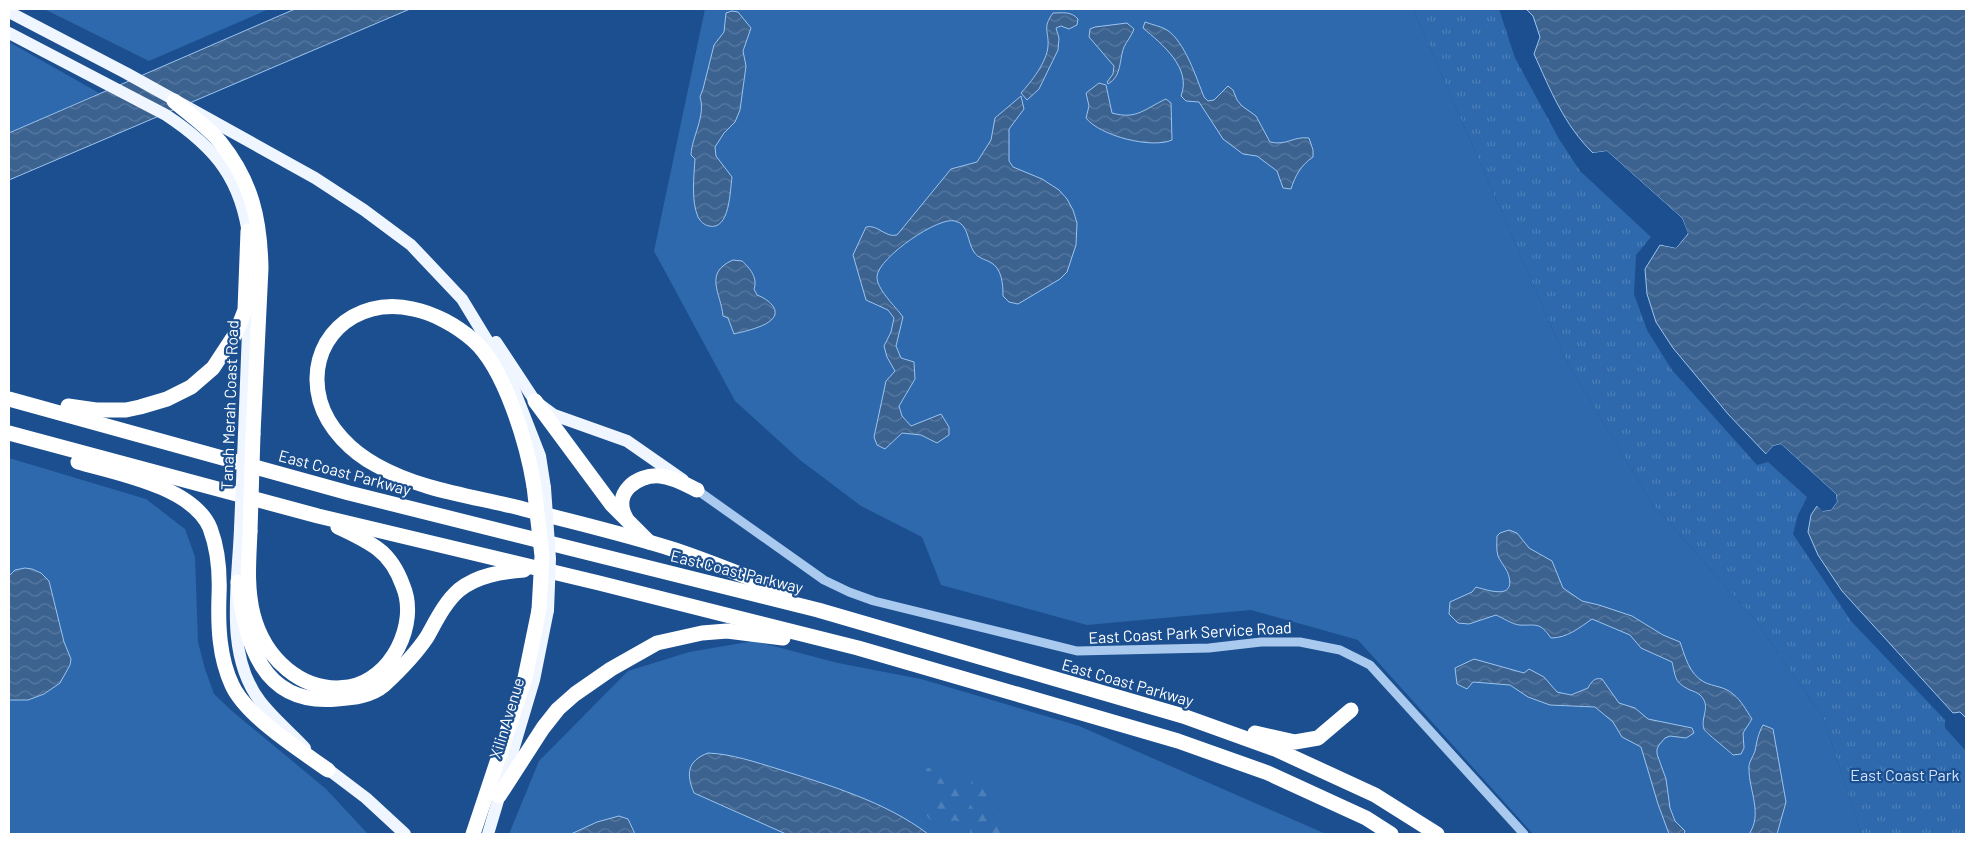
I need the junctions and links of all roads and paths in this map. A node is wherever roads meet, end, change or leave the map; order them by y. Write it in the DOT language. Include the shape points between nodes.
graph roads {
  1 [pos="9,12"];
  2 [pos="9,33"];
  3 [pos="174,101"];
  4 [pos="248,231"];
  5 [pos="462,299"];
  6 [pos="9,399"];
  7 [pos="535,401"];
  8 [pos="35,405"];
  9 [pos="9,432"];
  10 [pos="249,434"];
  11 [pos="9,442"];
  12 [pos="540,487"];
  13 [pos="697,490"];
  14 [pos="318,516"];
  15 [pos="628,523"];
  16 [pos="245,530"];
  17 [pos="651,544"];
  18 [pos="535,568"];
  19 [pos="238,582"];
  20 [pos="543,610"];
  21 [pos="818,610"];
  22 [pos="827,640"];
  23 [pos="1351,710"];
  24 [pos="1183,716"];
  25 [pos="328,770"];
  26 [pos="499,796"];
  27 [pos="405,834"];
  28 [pos="473,834"];
  29 [pos="488,834"];
  30 [pos="1391,834"];
  31 [pos="1437,834"];
  32 [pos="1524,834"];
  1 -- 3 [label="main road" via="126,72"];
  2 -- 4 [label="main road, Tanah Merah Coast Road" via="190,131 210,148 225,169 242,205"];
  3 -- 5 [label="main road" via="314,178 364,210 411,245"];
  3 -- 10 [label="highway" via="220,141 254,203 261,268"];
  4 -- 8 [label="highway" via="246,301 242,321 213,368 191,387 166,399 126,410 96,410 45,402"];
  4 -- 10 [label="main road, Tanah Merah Coast Road"];
  5 -- 7 [label="main road" via="496,341"];
  5 -- 12 [label="main road" via="515,392 540,456"];
  6 -- 8 [label="highway, East Coast Parkway"];
  7 -- 13 [label="main road" via="554,415 627,441"];
  7 -- 15 [label="highway"];
  8 -- 21 [label="highway, East Coast Parkway" via="349,492"];
  9 -- 14 [label="highway"];
  10 -- 16 [label="highway, bridge"];
  11 -- 25 [label="highway" via="147,482 193,506 210,527 216,552 220,576 220,651 232,687 261,720"];
  12 -- 17 [label="highway" via="501,380 474,341 435,316 397,306 376,307 339,326 326,344 318,364 317,385 321,402 327,418 340,436 374,464 395,476 431,488 521,508"];
  12 -- 20 [label="highway, bridge"];
  13 -- 15 [label="highway" via="666,476 636,481 620,502"];
  13 -- 32 [label="street, East Coast Park Service Road" via="830,584 861,597 902,608 1077,651 1209,648 1261,642 1300,642 1340,650 1370,665"];
  14 -- 16 [label="highway" via="378,549 389,560 402,583 408,608 407,626 394,654 368,679 350,686 332,687 308,682 289,672 273,657 253,613"];
  14 -- 18 [label="highway"];
  15 -- 17 [label="highway"];
  16 -- 19 [label="main road"];
  17 -- 21 [label="highway" via="735,572 794,596"];
  18 -- 19 [label="highway" via="488,575 460,590 413,655 382,687 362,696 322,701 300,696 278,684 262,668 250,645 242,617"];
  18 -- 22 [label="highway"];
  19 -- 25 [label="main road" via="237,648 244,674 277,721"];
  20 -- 26 [label="main road, Xilin Avenue" via="534,680"];
  20 -- 28 [label="highway" via="525,678"];
  21 -- 24 [label="highway, East Coast Parkway"];
  22 -- 26 [label="highway" via="797,641 727,631 657,643 611,669 558,709"];
  22 -- 30 [label="highway" via="1178,741 1268,773 1366,818"];
  23 -- 24 [label="highway" via="1318,738 1295,742"];
  24 -- 31 [label="highway, East Coast Parkway" via="1275,750 1376,795"];
  25 -- 27 [label="main road" via="366,798"];
  26 -- 29 [label="main road, Xilin Avenue"];
}
